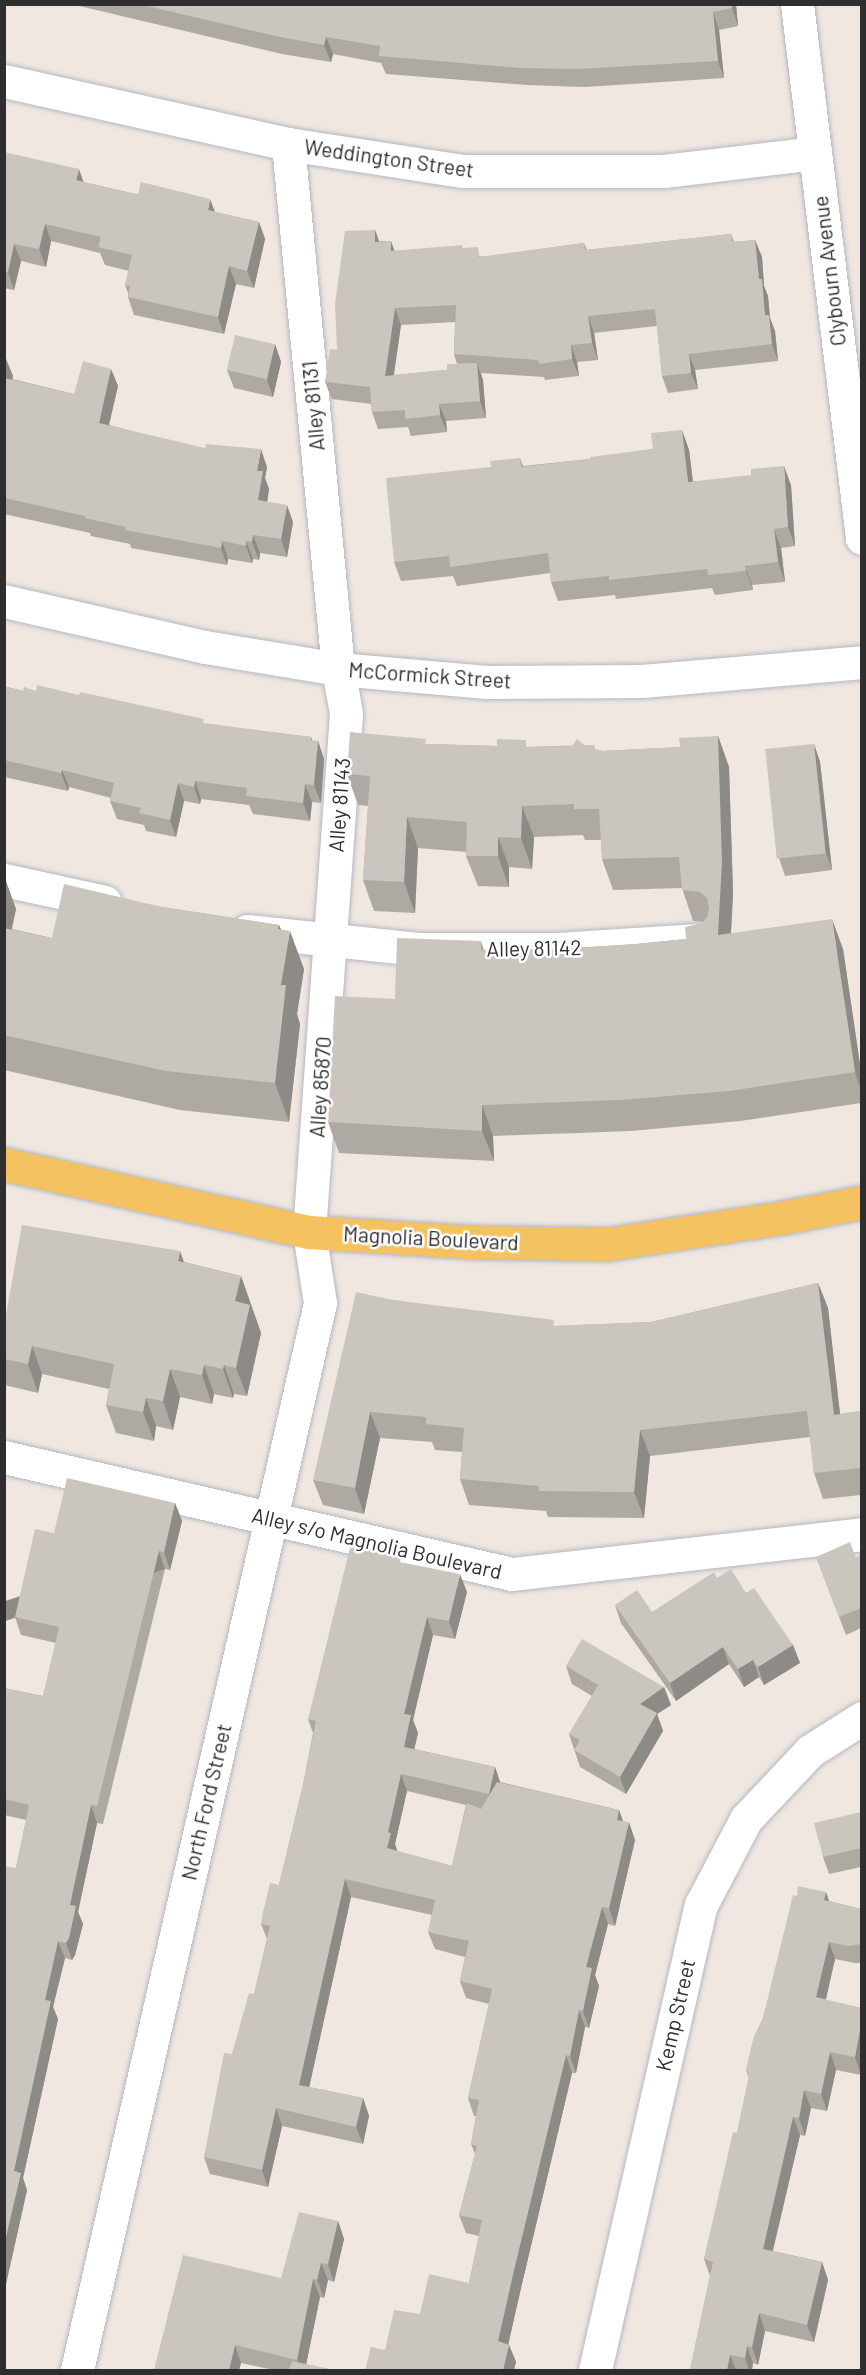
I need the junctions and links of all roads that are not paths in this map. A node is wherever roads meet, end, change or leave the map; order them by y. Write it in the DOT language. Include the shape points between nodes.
graph roads {
  1 [pos="797,4"];
  2 [pos="4,81"];
  3 [pos="288,144"];
  4 [pos="815,153"];
  5 [pos="861,538"];
  6 [pos="4,601"];
  7 [pos="861,662"];
  8 [pos="338,669"];
  9 [pos="4,880"];
  10 [pos="131,908"];
  11 [pos="222,927"];
  12 [pos="702,939"];
  13 [pos="330,941"];
  14 [pos="4,1164"];
  15 [pos="861,1202"];
  16 [pos="309,1232"];
  17 [pos="4,1457"];
  18 [pos="270,1518"];
  19 [pos="861,1534"];
  20 [pos="861,1718"];
  21 [pos="76,2370"];
  22 [pos="595,2370"];
  1 -- 4 [label="street, Clybourn Avenue"];
  2 -- 3 [label="street, Weddington Street"];
  3 -- 4 [label="street, Weddington Street" via="463,171 664,171"];
  3 -- 8 [label="street, Alley 81131"];
  4 -- 5 [label="street, Clybourn Avenue"];
  6 -- 8 [label="street, McCormick Street" via="205,647"];
  7 -- 8 [label="street, McCormick Street" via="642,681 486,682"];
  8 -- 13 [label="street, Alley 81143" via="346,713"];
  9 -- 10 [label="street"];
  11 -- 13 [label="street, Alley 81142"];
  12 -- 13 [label="street, Alley 81142" via="557,949 418,949"];
  13 -- 16 [label="street, Alley 85870"];
  14 -- 16 [label="main road, Magnolia Boulevard"];
  15 -- 16 [label="main road, Magnolia Boulevard" via="608,1244 472,1242"];
  16 -- 18 [label="street, North Ford Street" via="320,1303"];
  17 -- 18 [label="street, Alley s/o Magnolia Boulevard"];
  18 -- 19 [label="street, Alley s/o Magnolia Boulevard" via="512,1574"];
  18 -- 21 [label="street, North Ford Street"];
  20 -- 22 [label="street, Kemp Street" via="810,1751 746,1819 701,1905"];
}
